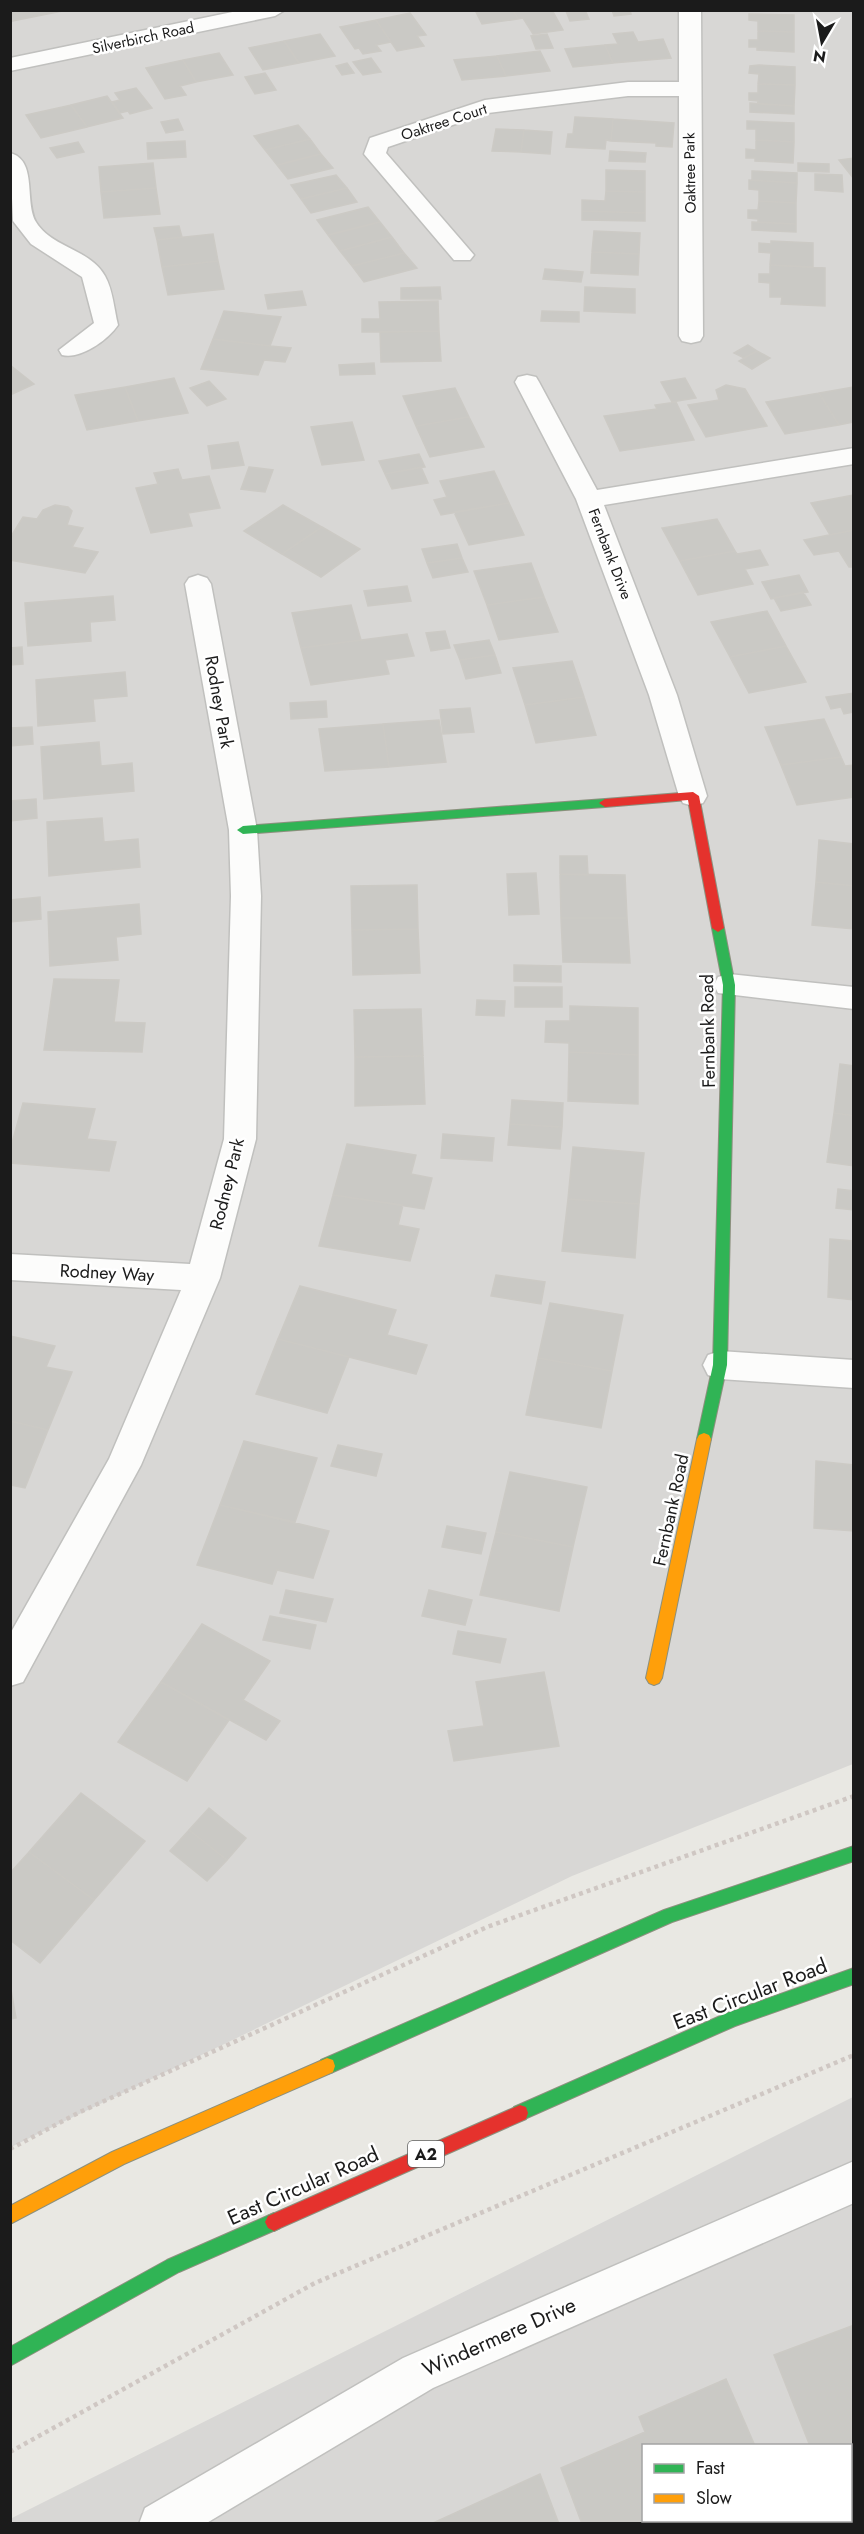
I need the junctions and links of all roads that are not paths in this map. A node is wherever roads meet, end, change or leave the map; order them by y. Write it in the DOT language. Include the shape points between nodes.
graph roads {
  1 [pos="274,10"];
  2 [pos="690,10"];
  3 [pos="10,65"];
  4 [pos="689,89"];
  5 [pos="10,160"];
  6 [pos="462,255"];
  7 [pos="692,336"];
  8 [pos="71,350"];
  9 [pos="527,382"];
  10 [pos="854,456"];
  11 [pos="589,499"];
  12 [pos="198,584"];
  13 [pos="693,796"];
  14 [pos="243,830"];
  15 [pos="729,985"];
  16 [pos="854,998"];
  17 [pos="10,1267"];
  18 [pos="203,1278"];
  19 [pos="720,1365"];
  20 [pos="854,1374"];
  21 [pos="10,1670"];
  22 [pos="654,1678"];
  23 [pos="854,1853"];
  24 [pos="854,1976"];
  25 [pos="854,2182"];
  26 [pos="10,2216"];
  27 [pos="10,2357"];
  28 [pos="161,2523"];
  1 -- 3 [label="street, Silverbirch Road"];
  2 -- 4 [label="street, Oaktree Park"];
  4 -- 6 [label="street, Oaktree Court" via="628,89 485,107 378,143 375,154"];
  4 -- 7 [label="street, Oaktree Park"];
  5 -- 8 [label="street" via="16,167 21,221 34,237 93,275 106,325"];
  9 -- 11 [label="street"];
  10 -- 11 [label="street, Fernbank Drive"];
  11 -- 13 [label="street, Fernbank Drive" via="663,695"];
  12 -- 14 [label="street, Rodney Park"];
  13 -- 14 [label="main road"];
  13 -- 15 [label="main road, Fernbank Road"];
  14 -- 18 [label="street, Rodney Park" via="246,896 240,1139"];
  15 -- 16 [label="street"];
  15 -- 19 [label="main road, Fernbank Road"];
  17 -- 18 [label="street, Rodney Way"];
  18 -- 21 [label="street, Rodney Park" via="124,1465"];
  19 -- 20 [label="street"];
  19 -- 22 [label="main road, Fernbank Road"];
  23 -- 26 [label="main road" via="670,1915 118,2158"];
  24 -- 27 [label="main road, East Circular Road / A2" via="733,2019 172,2266"];
  25 -- 28 [label="street, Windermere Drive" via="418,2373"];
}
